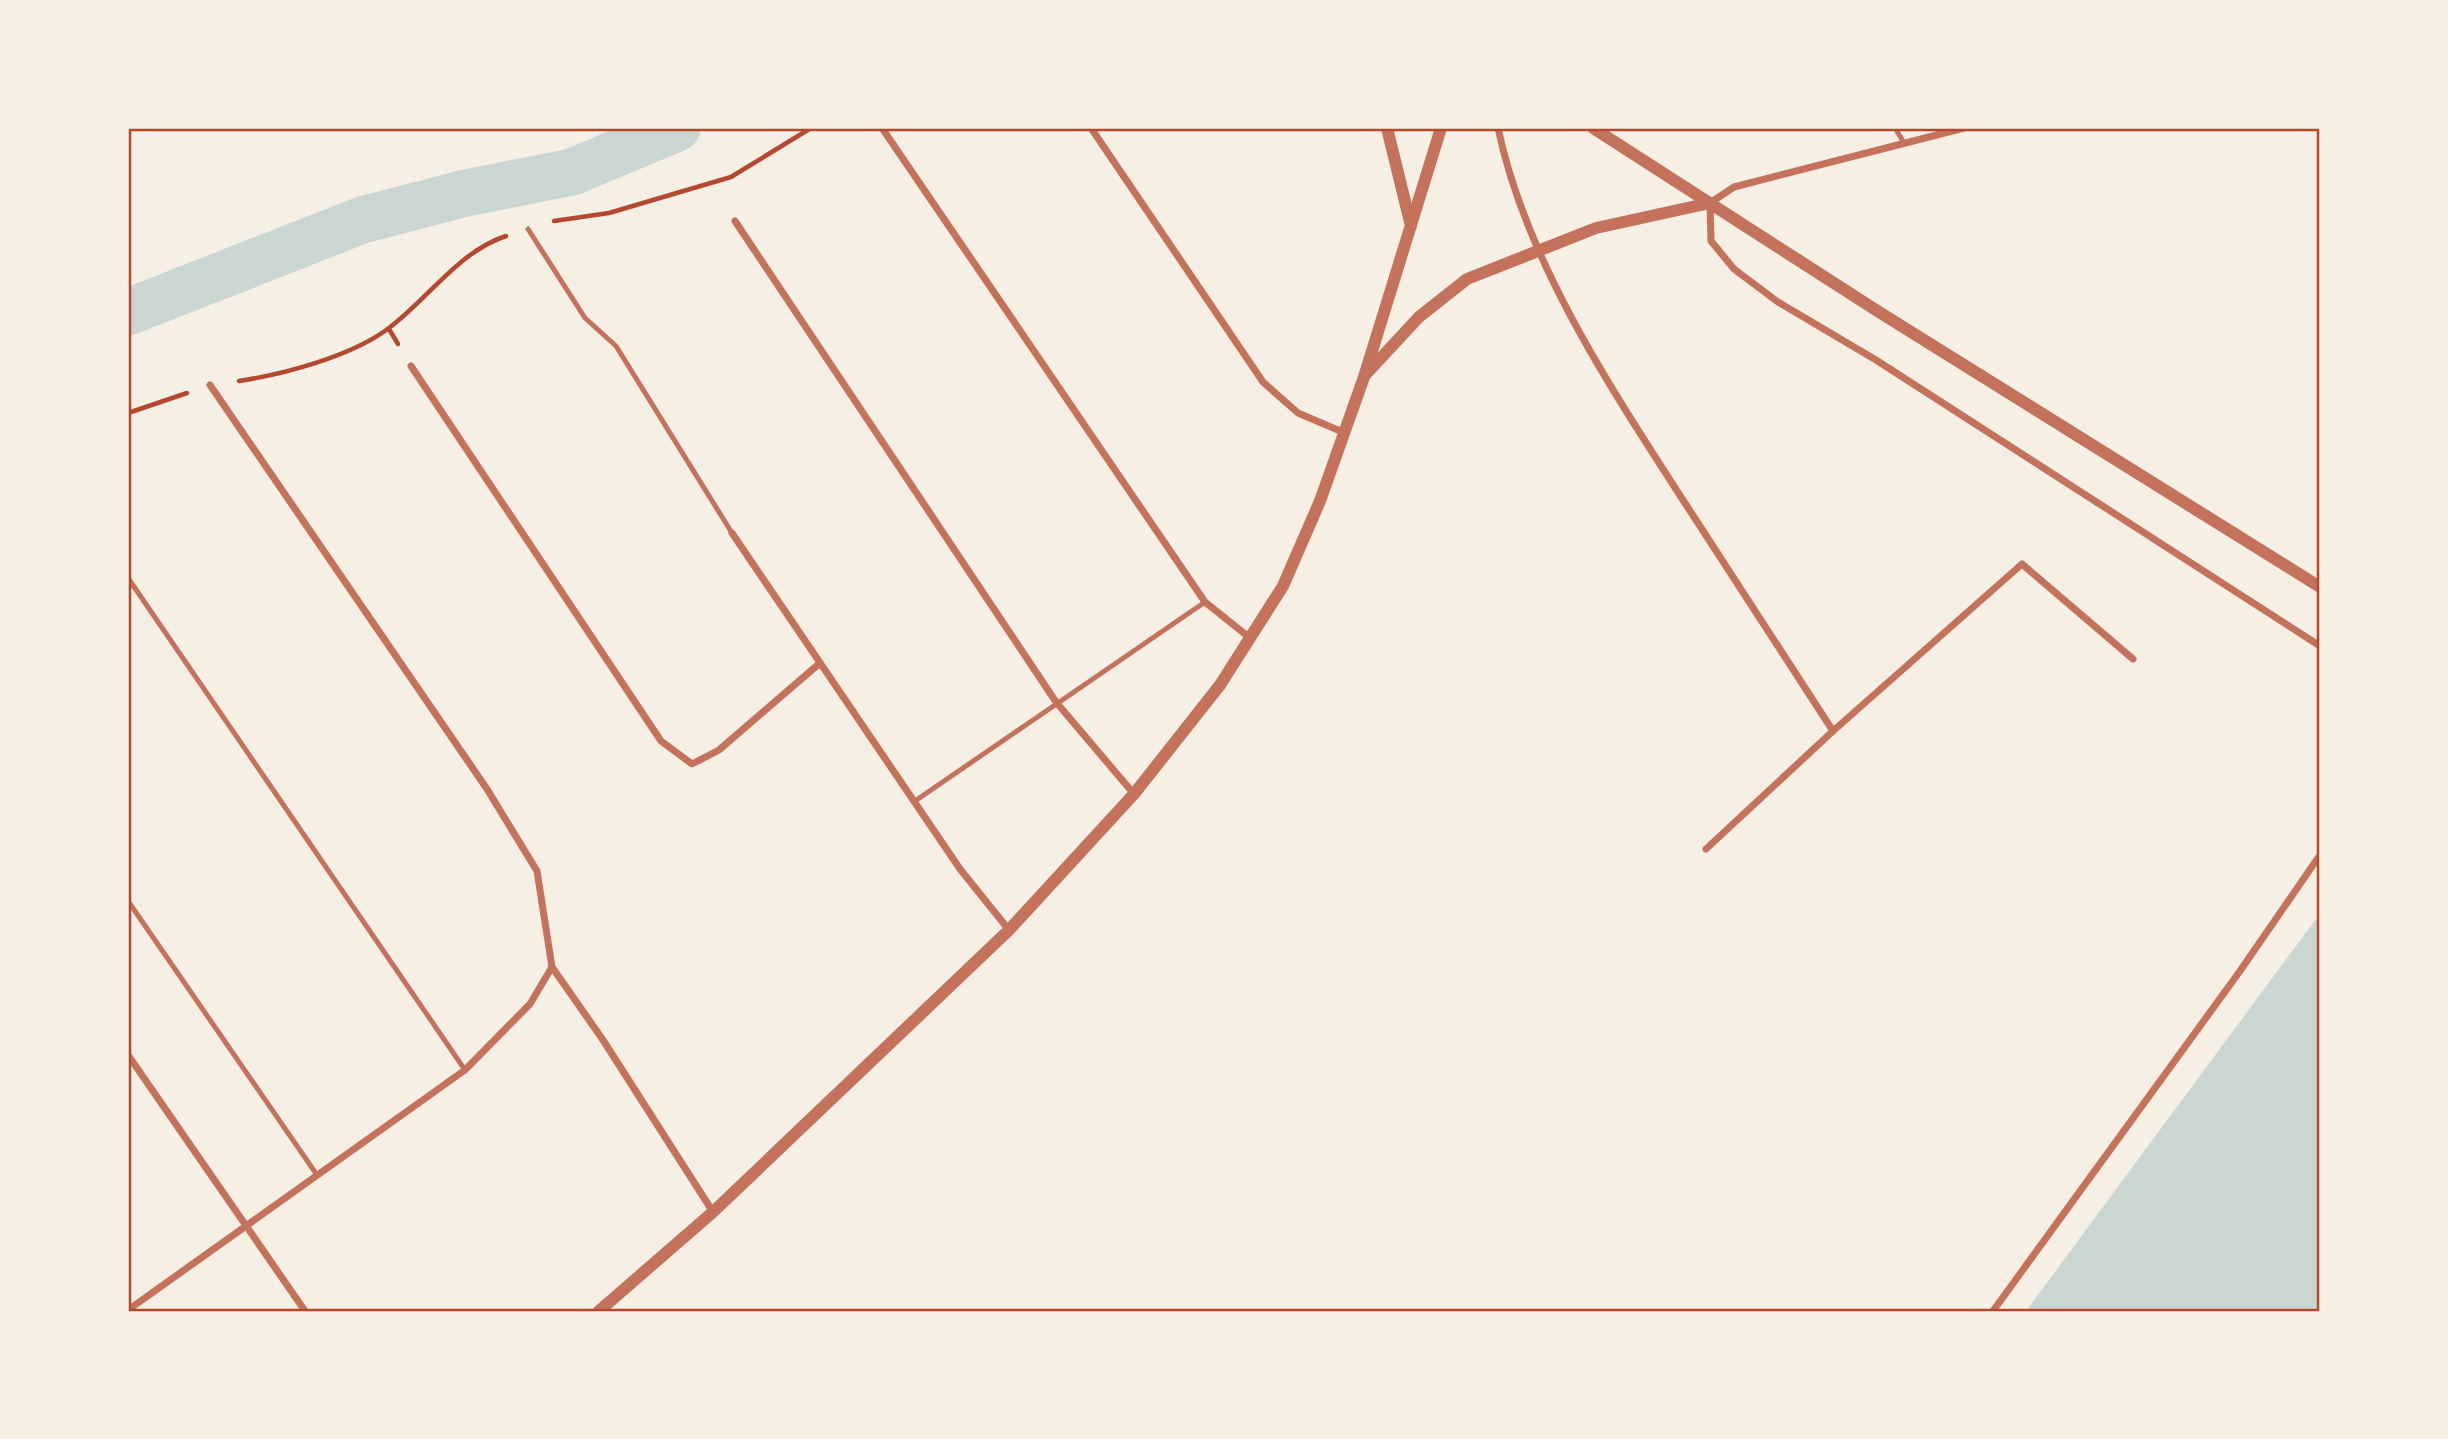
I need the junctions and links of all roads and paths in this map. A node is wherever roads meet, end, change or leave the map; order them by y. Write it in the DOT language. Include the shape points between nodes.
graph roads {
  1 [pos="811,128"];
  2 [pos="882,128"];
  3 [pos="1091,128"];
  4 [pos="1387,128"];
  5 [pos="1441,128"];
  6 [pos="1498,128"];
  7 [pos="1593,128"];
  8 [pos="1895,128"];
  9 [pos="1964,128"];
  10 [pos="1904,143"];
  11 [pos="1710,203"];
  12 [pos="735,221"];
  13 [pos="1411,227"];
  14 [pos="528,229"];
  15 [pos="1539,250"];
  16 [pos="411,366"];
  17 [pos="1364,377"];
  18 [pos="210,386"];
  19 [pos="128,413"];
  20 [pos="1345,433"];
  21 [pos="732,533"];
  22 [pos="128,578"];
  23 [pos="2320,587"];
  24 [pos="1205,602"];
  25 [pos="1250,638"];
  26 [pos="2320,646"];
  27 [pos="2133,659"];
  28 [pos="820,663"];
  29 [pos="1056,702"];
  30 [pos="1833,730"];
  31 [pos="1134,794"];
  32 [pos="915,801"];
  33 [pos="1706,849"];
  34 [pos="2320,855"];
  35 [pos="128,901"];
  36 [pos="1009,930"];
  37 [pos="552,967"];
  38 [pos="128,1055"];
  39 [pos="465,1070"];
  40 [pos="317,1175"];
  41 [pos="713,1212"];
  42 [pos="246,1226"];
  43 [pos="128,1310"];
  44 [pos="305,1311"];
  45 [pos="599,1311"];
  46 [pos="1993,1311"];
  1 -- 14 [label="path" via="730,177 609,213"];
  2 -- 24 [label="street"];
  3 -- 20 [label="street" via="1263,382 1298,413"];
  4 -- 13 [label="street"];
  5 -- 13 [label="street"];
  6 -- 15 [label="street" via="1507,168"];
  7 -- 11 [label="street"];
  8 -- 10 [label="lane"];
  9 -- 10 [label="street"];
  10 -- 11 [label="street" via="1734,187"];
  11 -- 15 [label="street" via="1595,228"];
  11 -- 23 [label="street"];
  11 -- 26 [label="street" via="1711,241 1734,269 1778,302"];
  12 -- 29 [label="street"];
  13 -- 17 [label="street"];
  14 -- 18 [label="path" via="495,239 451,271 389,329 352,349 270,377"];
  14 -- 21 [label="lane" via="585,318 617,346"];
  15 -- 17 [label="street" via="1467,279 1419,317"];
  15 -- 30 [label="street" via="1608,384"];
  16 -- 28 [label="street" via="661,741 692,764 719,750"];
  17 -- 20 [label="street"];
  18 -- 19 [label="path"];
  18 -- 37 [label="street" via="487,789 537,872"];
  20 -- 25 [label="street" via="1283,586"];
  21 -- 28 [label="street"];
  22 -- 39 [label="lane"];
  24 -- 25 [label="street"];
  24 -- 29 [label="lane"];
  25 -- 31 [label="street" via="1220,685"];
  27 -- 30 [label="street" via="2022,564"];
  28 -- 32 [label="street"];
  29 -- 31 [label="street"];
  29 -- 32 [label="lane"];
  30 -- 33 [label="street"];
  31 -- 36 [label="street"];
  32 -- 36 [label="street" via="960,869"];
  34 -- 46 [label="street"];
  35 -- 40 [label="lane"];
  36 -- 41 [label="street"];
  37 -- 39 [label="street" via="530,1004"];
  37 -- 41 [label="street"];
  38 -- 42 [label="street"];
  39 -- 40 [label="street"];
  40 -- 42 [label="street"];
  41 -- 45 [label="street"];
  42 -- 43 [label="street"];
  42 -- 44 [label="street"];
}
